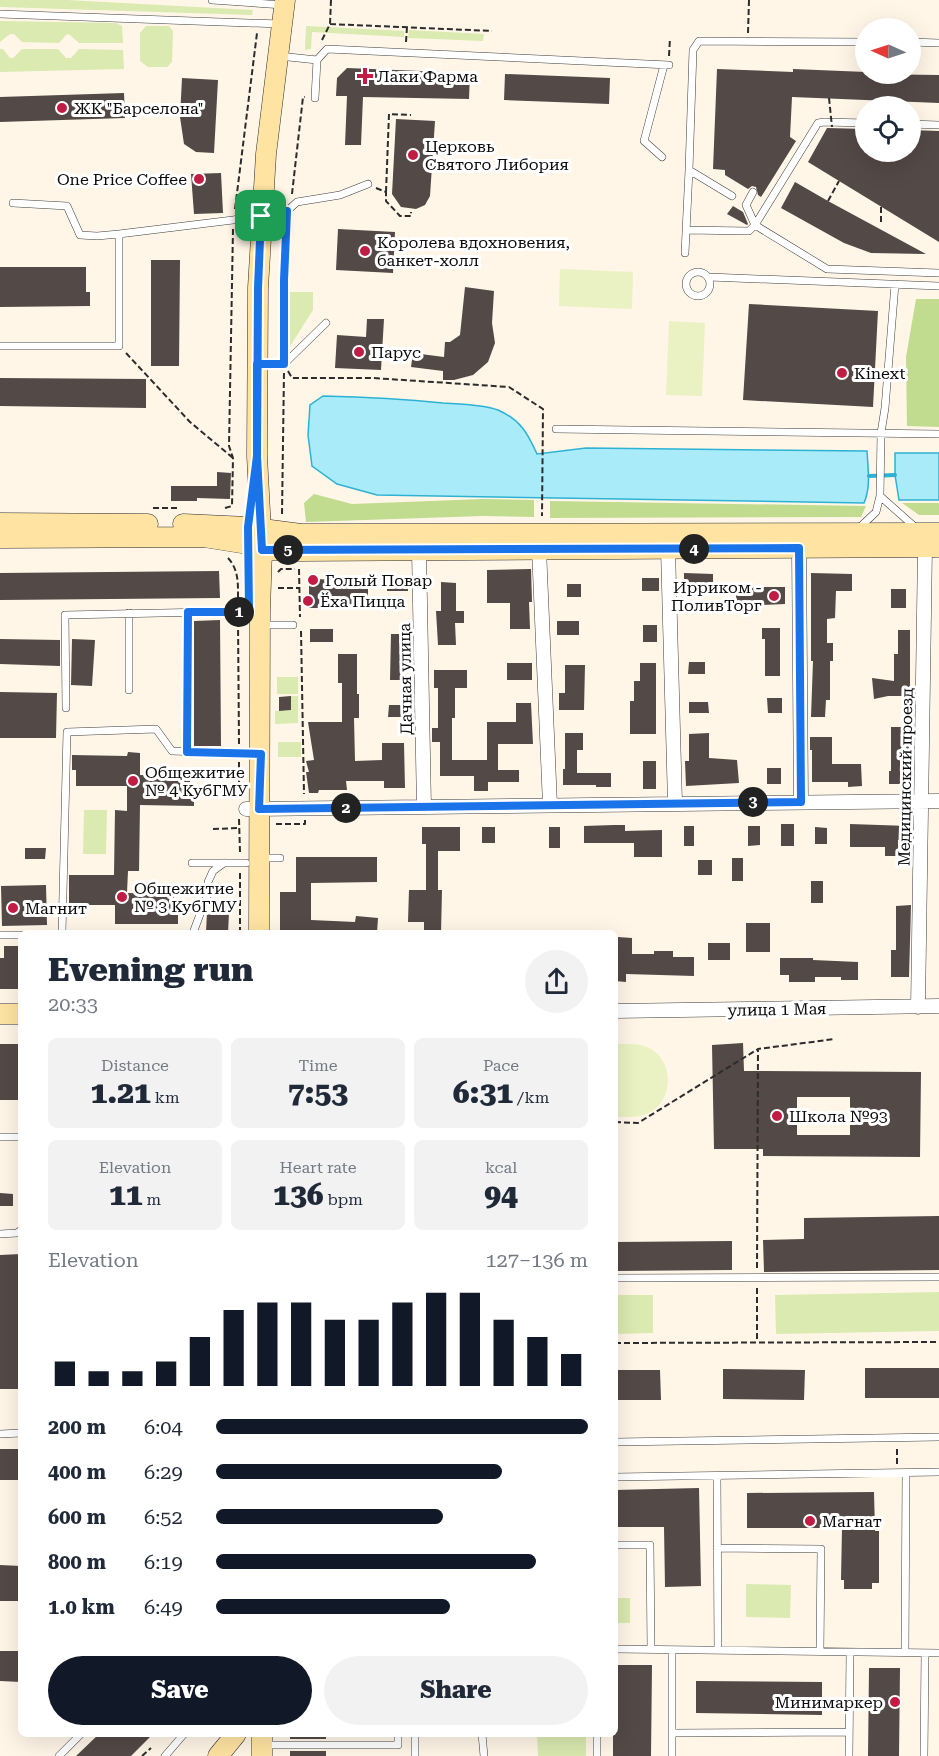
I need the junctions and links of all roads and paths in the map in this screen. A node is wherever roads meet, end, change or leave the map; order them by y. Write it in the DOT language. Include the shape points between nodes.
graph roads {
  1 [pos="212,0"];
  2 [pos="331,0"];
  3 [pos="749,0"];
  4 [pos="284,10"];
  5 [pos="0,14"];
  6 [pos="257,23"];
  7 [pos="330,24"];
  8 [pos="407,27"];
  9 [pos="492,31"];
  10 [pos="741,33"];
  11 [pos="670,38"];
  12 [pos="855,42"];
  13 [pos="921,42"];
  14 [pos="939,43"];
  15 [pos="406,53"];
  16 [pos="279,56"];
  17 [pos="317,60"];
  18 [pos="667,63"];
  19 [pos="315,98"];
  20 [pos="828,98"];
  21 [pos="411,115"];
  22 [pos="855,123"];
  23 [pos="921,124"];
  24 [pos="939,125"];
  25 [pos="832,127"];
  26 [pos="662,157"];
  27 [pos="689,170"];
  28 [pos="839,181"];
  29 [pos="368,184"];
  30 [pos="386,192"];
  31 [pos="753,192"];
  32 [pos="732,196"];
  33 [pos="828,201"];
  34 [pos="13,203"];
  35 [pos="881,204"];
  36 [pos="287,211"];
  37 [pos="411,212"];
  38 [pos="261,216"];
  39 [pos="233,220"];
  40 [pos="881,222"];
  41 [pos="755,225"];
  42 [pos="686,230"];
  43 [pos="119,234"];
  44 [pos="685,253"];
  45 [pos="939,273"];
  46 [pos="709,278"];
  47 [pos="896,284"];
  48 [pos="939,286"];
  49 [pos="326,323"];
  50 [pos="0,346"];
  51 [pos="119,346"];
  52 [pos="257,364"];
  53 [pos="284,364"];
  54 [pos="556,429"];
  55 [pos="881,433"];
  56 [pos="939,434"];
  57 [pos="233,458"];
  58 [pos="880,496"];
  59 [pos="232,506"];
  60 [pos="282,515"];
  61 [pos="0,523"];
  62 [pos="541,525"];
  63 [pos="853,533"];
  64 [pos="255,537"];
  65 [pos="0,538"];
  66 [pos="931,540"];
  67 [pos="799,548"];
  68 [pos="539,549"];
  69 [pos="668,549"];
  70 [pos="420,551"];
  71 [pos="273,577"];
  72 [pos="300,588"];
  73 [pos="270,589"];
  74 [pos="188,612"];
  75 [pos="129,613"];
  76 [pos="256,616"];
  77 [pos="292,625"];
  78 [pos="129,690"];
  79 [pos="66,708"];
  80 [pos="187,752"];
  81 [pos="254,753"];
  82 [pos="922,801"];
  83 [pos="939,801"];
  84 [pos="801,802"];
  85 [pos="675,803"];
  86 [pos="550,804"];
  87 [pos="424,807"];
  88 [pos="305,808"];
  89 [pos="259,814"];
  90 [pos="213,828"];
  91 [pos="239,828"];
  92 [pos="280,858"];
  93 [pos="252,861"];
  94 [pos="192,863"];
  95 [pos="224,863"];
  96 [pos="62,930"];
  97 [pos="194,930"];
  98 [pos="245,930"];
  99 [pos="259,930"];
  100 [pos="0,935"];
  101 [pos="18,935"];
  102 [pos="939,1006"];
  103 [pos="918,1007"];
  104 [pos="618,1011"];
  105 [pos="0,1014"];
  106 [pos="18,1014"];
  107 [pos="835,1039"];
  108 [pos="758,1049"];
  109 [pos="618,1122"];
  110 [pos="0,1137"];
  111 [pos="18,1137"];
  112 [pos="18,1232"];
  113 [pos="0,1234"];
  114 [pos="757,1277"];
  115 [pos="939,1277"];
  116 [pos="618,1278"];
  117 [pos="758,1342"];
  118 [pos="939,1342"];
  119 [pos="618,1343"];
  120 [pos="18,1433"];
  121 [pos="0,1434"];
  122 [pos="897,1437"];
  123 [pos="939,1437"];
  124 [pos="618,1442"];
  125 [pos="939,1472"];
  126 [pos="897,1473"];
  127 [pos="906,1473"];
  128 [pos="717,1476"];
  129 [pos="618,1477"];
  130 [pos="618,1545"];
  131 [pos="717,1548"];
  132 [pos="618,1649"];
  133 [pos="651,1649"];
  134 [pos="672,1650"];
  135 [pos="718,1650"];
  136 [pos="820,1651"];
  137 [pos="850,1652"];
  138 [pos="905,1652"];
  139 [pos="926,1653"];
  140 [pos="939,1653"];
  141 [pos="849,1732"];
  142 [pos="672,1733"];
  143 [pos="78,1737"];
  144 [pos="181,1737"];
  145 [pos="234,1737"];
  146 [pos="398,1737"];
  147 [pos="415,1737"];
  148 [pos="482,1737"];
  149 [pos="597,1737"];
  150 [pos="262,1745"];
  151 [pos="151,1748"];
  152 [pos="59,1756"];
  153 [pos="142,1756"];
  154 [pos="165,1756"];
  155 [pos="218,1756"];
  156 [pos="415,1756"];
  157 [pos="484,1756"];
  158 [pos="597,1756"];
  159 [pos="672,1756"];
  160 [pos="849,1756"];
  161 [pos="924,1756"];
  1 -- 4 [label="lane"];
  2 -- 7 [label="path"];
  3 -- 10 [label="path" via="748,34"];
  4 -- 6 [label="lane"];
  4 -- 16 [label="main road"];
  5 -- 6 [label="lane"];
  6 -- 39 [label="path"];
  7 -- 8 [label="path"];
  7 -- 17 [label="path"];
  8 -- 9 [label="path"];
  8 -- 15 [label="path"];
  11 -- 18 [label="path"];
  12 -- 27 [label="lane" via="699,41 693,50"];
  13 -- 14 [label="lane"];
  15 -- 17 [label="lane" via="327,49"];
  15 -- 18 [label="lane"];
  16 -- 17 [label="lane"];
  16 -- 38 [label="main road"];
  17 -- 19 [label="lane"];
  18 -- 26 [label="lane" via="645,141"];
  19 -- 36 [label="path" via="303,97 292,199"];
  20 -- 25 [label="path, bridge"];
  21 -- 30 [label="path" via="389,114"];
  22 -- 41 [label="lane" via="818,123"];
  23 -- 24 [label="lane"];
  27 -- 32 [label="lane"];
  27 -- 42 [label="lane"];
  28 -- 33 [label="path"];
  29 -- 30 [label="path"];
  29 -- 36 [label="lane" via="340,195 297,202"];
  30 -- 37 [label="path" via="386,201 400,216 411,216"];
  31 -- 41 [label="lane" via="746,205"];
  34 -- 43 [label="lane" via="67,206 80,235"];
  35 -- 40 [label="path"];
  36 -- 38 [label="lane"];
  36 -- 53 [label="path"];
  38 -- 39 [label="lane"];
  38 -- 52 [label="main road"];
  39 -- 43 [label="lane"];
  39 -- 57 [label="path" via="229,446"];
  41 -- 42 [label="lane" via="749,231"];
  41 -- 45 [label="lane" via="827,269"];
  42 -- 44 [label="lane"];
  43 -- 51 [label="lane"];
  46 -- 47 [label="lane"];
  47 -- 48 [label="lane"];
  47 -- 55 [label="lane"];
  49 -- 53 [label="lane"];
  50 -- 51 [label="lane"];
  51 -- 57 [label="path" via="190,422"];
  52 -- 53 [label="lane"];
  52 -- 64 [label="main road"];
  53 -- 60 [label="path"];
  53 -- 62 [label="path" via="292,378 373,378 508,387 543,409"];
  54 -- 55 [label="lane"];
  55 -- 56 [label="lane"];
  55 -- 58 [label="lane"];
  57 -- 59 [label="path"];
  58 -- 63 [label="lane" via="876,512"];
  58 -- 66 [label="lane"];
  61 -- 64 [label="main road" via="205,523"];
  63 -- 64 [label="main road"];
  63 -- 66 [label="main road"];
  64 -- 65 [label="main road"];
  64 -- 70 [label="main road"];
  64 -- 76 [label="main road"];
  66 -- 67 [label="main road"];
  66 -- 82 [label="street, Медицинский проезд"];
  67 -- 69 [label="main road"];
  67 -- 84 [label="street"];
  68 -- 69 [label="main road"];
  68 -- 70 [label="main road"];
  68 -- 86 [label="street"];
  69 -- 85 [label="street"];
  70 -- 87 [label="street, Дачная улица"];
  71 -- 72 [label="path" via="281,569 299,568"];
  72 -- 73 [label="path"];
  72 -- 88 [label="path"];
  74 -- 75 [label="lane"];
  74 -- 76 [label="lane"];
  74 -- 80 [label="lane"];
  75 -- 78 [label="lane"];
  75 -- 79 [label="lane" via="65,615"];
  76 -- 77 [label="lane"];
  76 -- 81 [label="main road"];
  80 -- 81 [label="lane"];
  80 -- 96 [label="lane" via="172,751 156,729 67,732"];
  81 -- 89 [label="main road"];
  82 -- 83 [label="street"];
  82 -- 84 [label="street"];
  82 -- 103 [label="street, Медицинский проезд"];
  84 -- 85 [label="street"];
  85 -- 86 [label="street"];
  86 -- 87 [label="street"];
  87 -- 88 [label="street"];
  88 -- 89 [label="street"];
  88 -- 89 [label="path" via="305,824"];
  89 -- 93 [label="main road"];
  90 -- 91 [label="path"];
  92 -- 93 [label="lane"];
  93 -- 95 [label="lane"];
  93 -- 98 [label="main road"];
  93 -- 99 [label="main road"];
  94 -- 95 [label="lane"];
  95 -- 97 [label="lane" via="213,871 208,882"];
  100 -- 101 [label="lane"];
  102 -- 103 [label="street, улица 1 Мая"];
  103 -- 104 [label="street, улица 1 Мая"];
  105 -- 106 [label="main road"];
  107 -- 108 [label="path"];
  108 -- 109 [label="path" via="638,1123"];
  108 -- 114 [label="path"];
  110 -- 111 [label="lane"];
  112 -- 113 [label="lane"];
  114 -- 115 [label="lane"];
  114 -- 116 [label="lane"];
  114 -- 117 [label="path"];
  117 -- 118 [label="path"];
  117 -- 119 [label="path"];
  120 -- 121 [label="lane"];
  122 -- 123 [label="lane"];
  122 -- 124 [label="lane"];
  122 -- 126 [label="path"];
  125 -- 127 [label="lane"];
  126 -- 127 [label="lane"];
  126 -- 128 [label="lane"];
  127 -- 138 [label="lane"];
  128 -- 129 [label="lane"];
  128 -- 131 [label="lane"];
  130 -- 133 [label="lane" via="650,1545"];
  131 -- 135 [label="lane"];
  131 -- 136 [label="lane" via="820,1549"];
  132 -- 133 [label="lane"];
  133 -- 134 [label="lane"];
  134 -- 135 [label="lane"];
  134 -- 142 [label="lane"];
  135 -- 136 [label="lane"];
  136 -- 137 [label="lane"];
  137 -- 138 [label="lane"];
  137 -- 141 [label="lane"];
  138 -- 139 [label="lane"];
  139 -- 140 [label="lane"];
  139 -- 161 [label="lane"];
  141 -- 142 [label="lane"];
  141 -- 160 [label="lane"];
  142 -- 159 [label="lane"];
  143 -- 152 [label="lane"];
  144 -- 154 [label="lane"];
  145 -- 155 [label="main road"];
  146 -- 150 [label="lane" via="398,1745"];
  147 -- 156 [label="lane"];
  148 -- 157 [label="lane"];
  149 -- 158 [label="lane"];
  151 -- 153 [label="path"];
}
